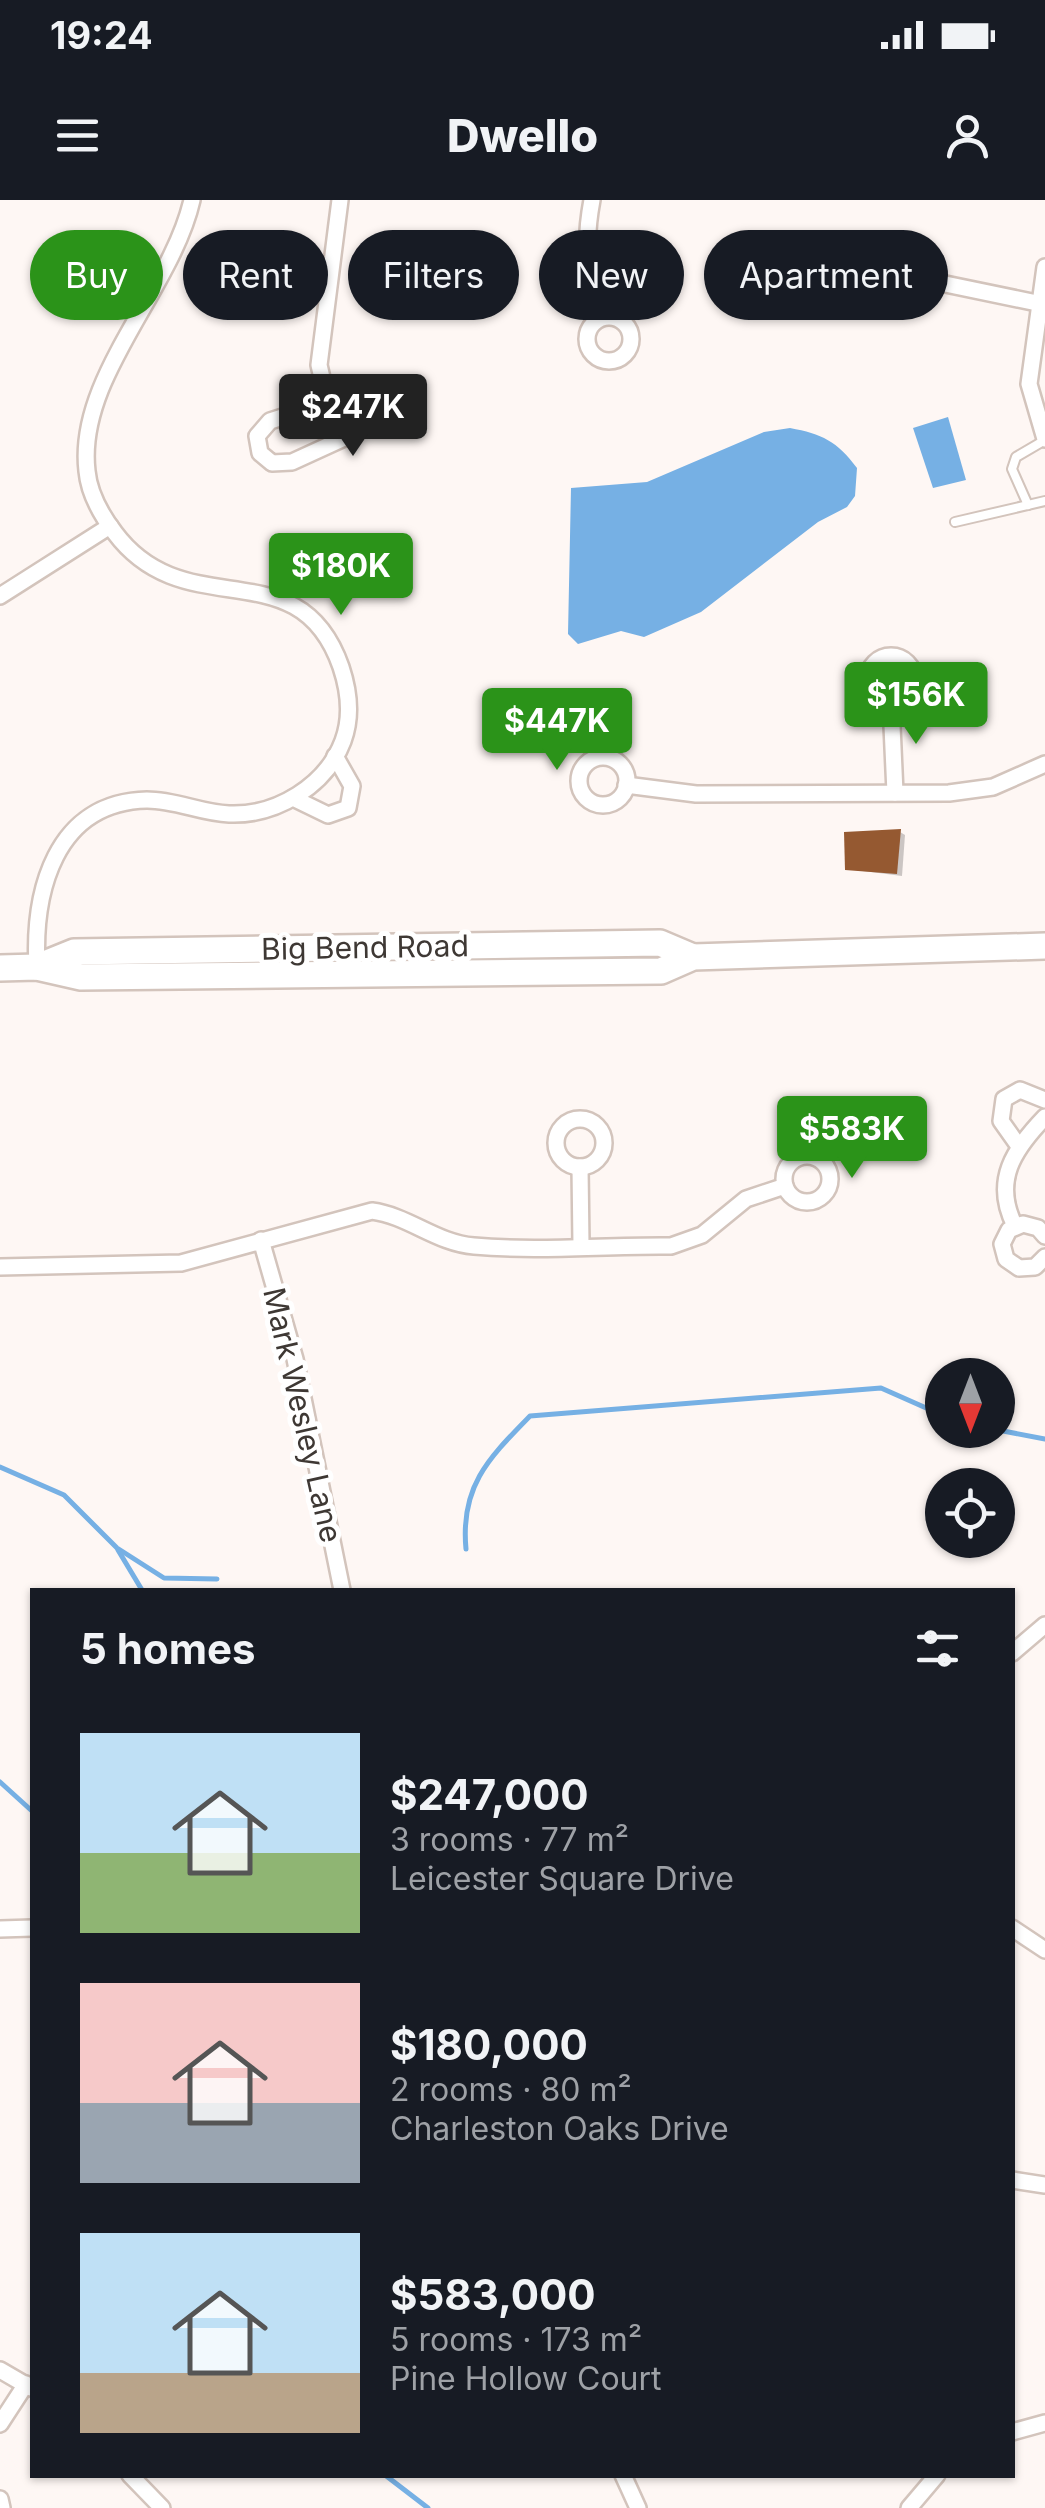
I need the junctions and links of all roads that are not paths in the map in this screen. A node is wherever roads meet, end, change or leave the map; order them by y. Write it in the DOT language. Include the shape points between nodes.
graph roads {
  1 [pos="192,200"];
  2 [pos="340,200"];
  3 [pos="592,200"];
  4 [pos="588,230"];
  5 [pos="1045,267"];
  6 [pos="948,285"];
  7 [pos="1037,303"];
  8 [pos="327,400"];
  9 [pos="1045,440"];
  10 [pos="1045,501"];
  11 [pos="1028,505"];
  12 [pos="955,522"];
  13 [pos="110,526"];
  14 [pos="0,596"];
  15 [pos="891,703"];
  16 [pos="335,756"];
  17 [pos="1045,764"];
  18 [pos="626,785"];
  19 [pos="896,794"];
  20 [pos="293,798"];
  21 [pos="1045,946"];
  22 [pos="37,967"];
  23 [pos="0,968"];
  24 [pos="1045,1100"];
  25 [pos="1045,1117"];
  26 [pos="1018,1145"];
  27 [pos="580,1167"];
  28 [pos="785,1186"];
  29 [pos="1015,1226"];
  30 [pos="1045,1236"];
  31 [pos="261,1240"];
  32 [pos="581,1245"];
  33 [pos="1045,1257"];
  34 [pos="0,1267"];
  35 [pos="342,1588"];
  36 [pos="1045,1625"];
  37 [pos="1015,1650"];
  38 [pos="30,1928"];
  39 [pos="0,1929"];
  40 [pos="1015,1930"];
  41 [pos="1045,1950"];
  42 [pos="1015,2181"];
  43 [pos="1045,2186"];
  44 [pos="0,2370"];
  45 [pos="29,2387"];
  46 [pos="1045,2423"];
  47 [pos="0,2424"];
  48 [pos="1015,2431"];
  49 [pos="133,2478"];
  50 [pos="624,2478"];
  51 [pos="934,2478"];
  52 [pos="0,2499"];
  53 [pos="2,2508"];
  54 [pos="162,2508"];
  55 [pos="638,2508"];
  56 [pos="909,2508"];
  1 -- 13 [label="street" via="172,259 94,402 87,474"];
  2 -- 8 [label="street" via="319,365"];
  3 -- 4 [label="street"];
  5 -- 7 [label="street"];
  6 -- 7 [label="street"];
  7 -- 9 [label="street" via="1029,384"];
  8 -- 8 [label="street" via="260,429 256,444 265,460 292,462 351,435 354,408 342,398"];
  9 -- 11 [label="lane" via="1016,458 1012,470"];
  10 -- 11 [label="lane"];
  11 -- 12 [label="lane"];
  13 -- 14 [label="street"];
  13 -- 16 [label="street" via="148,566 173,580 276,596 322,630 348,688 348,725"];
  15 -- 19 [label="street"];
  16 -- 20 [label="street"];
  16 -- 20 [label="street" via="352,786 348,808 328,815"];
  17 -- 19 [label="street" via="968,792"];
  18 -- 19 [label="street" via="696,794"];
  20 -- 22 [label="street" via="255,813 228,814 142,800 95,817 61,846 40,887"];
  21 -- 22 [label="main road, Big Bend Road" via="693,957 661,970 81,978"];
  22 -- 23 [label="main road, Big Bend Road"];
  24 -- 26 [label="street" via="1020,1090 1004,1099 1001,1122"];
  25 -- 26 [label="street"];
  26 -- 29 [label="street" via="1004,1184"];
  27 -- 32 [label="street"];
  28 -- 32 [label="street" via="746,1199 687,1244"];
  29 -- 30 [label="street" via="1031,1224"];
  29 -- 33 [label="street" via="1004,1236 1006,1260 1027,1269"];
  31 -- 32 [label="street" via="372,1211 474,1246"];
  31 -- 34 [label="street" via="181,1263"];
  31 -- 35 [label="street, Mark Wesley Lane" via="295,1359"];
  36 -- 37 [label="street"];
  38 -- 39 [label="street"];
  40 -- 41 [label="street"];
  42 -- 43 [label="street"];
  44 -- 45 [label="street"];
  45 -- 47 [label="street"];
  46 -- 48 [label="street"];
  49 -- 54 [label="street"];
  50 -- 55 [label="street"];
  51 -- 56 [label="street"];
  52 -- 53 [label="street"];
}
